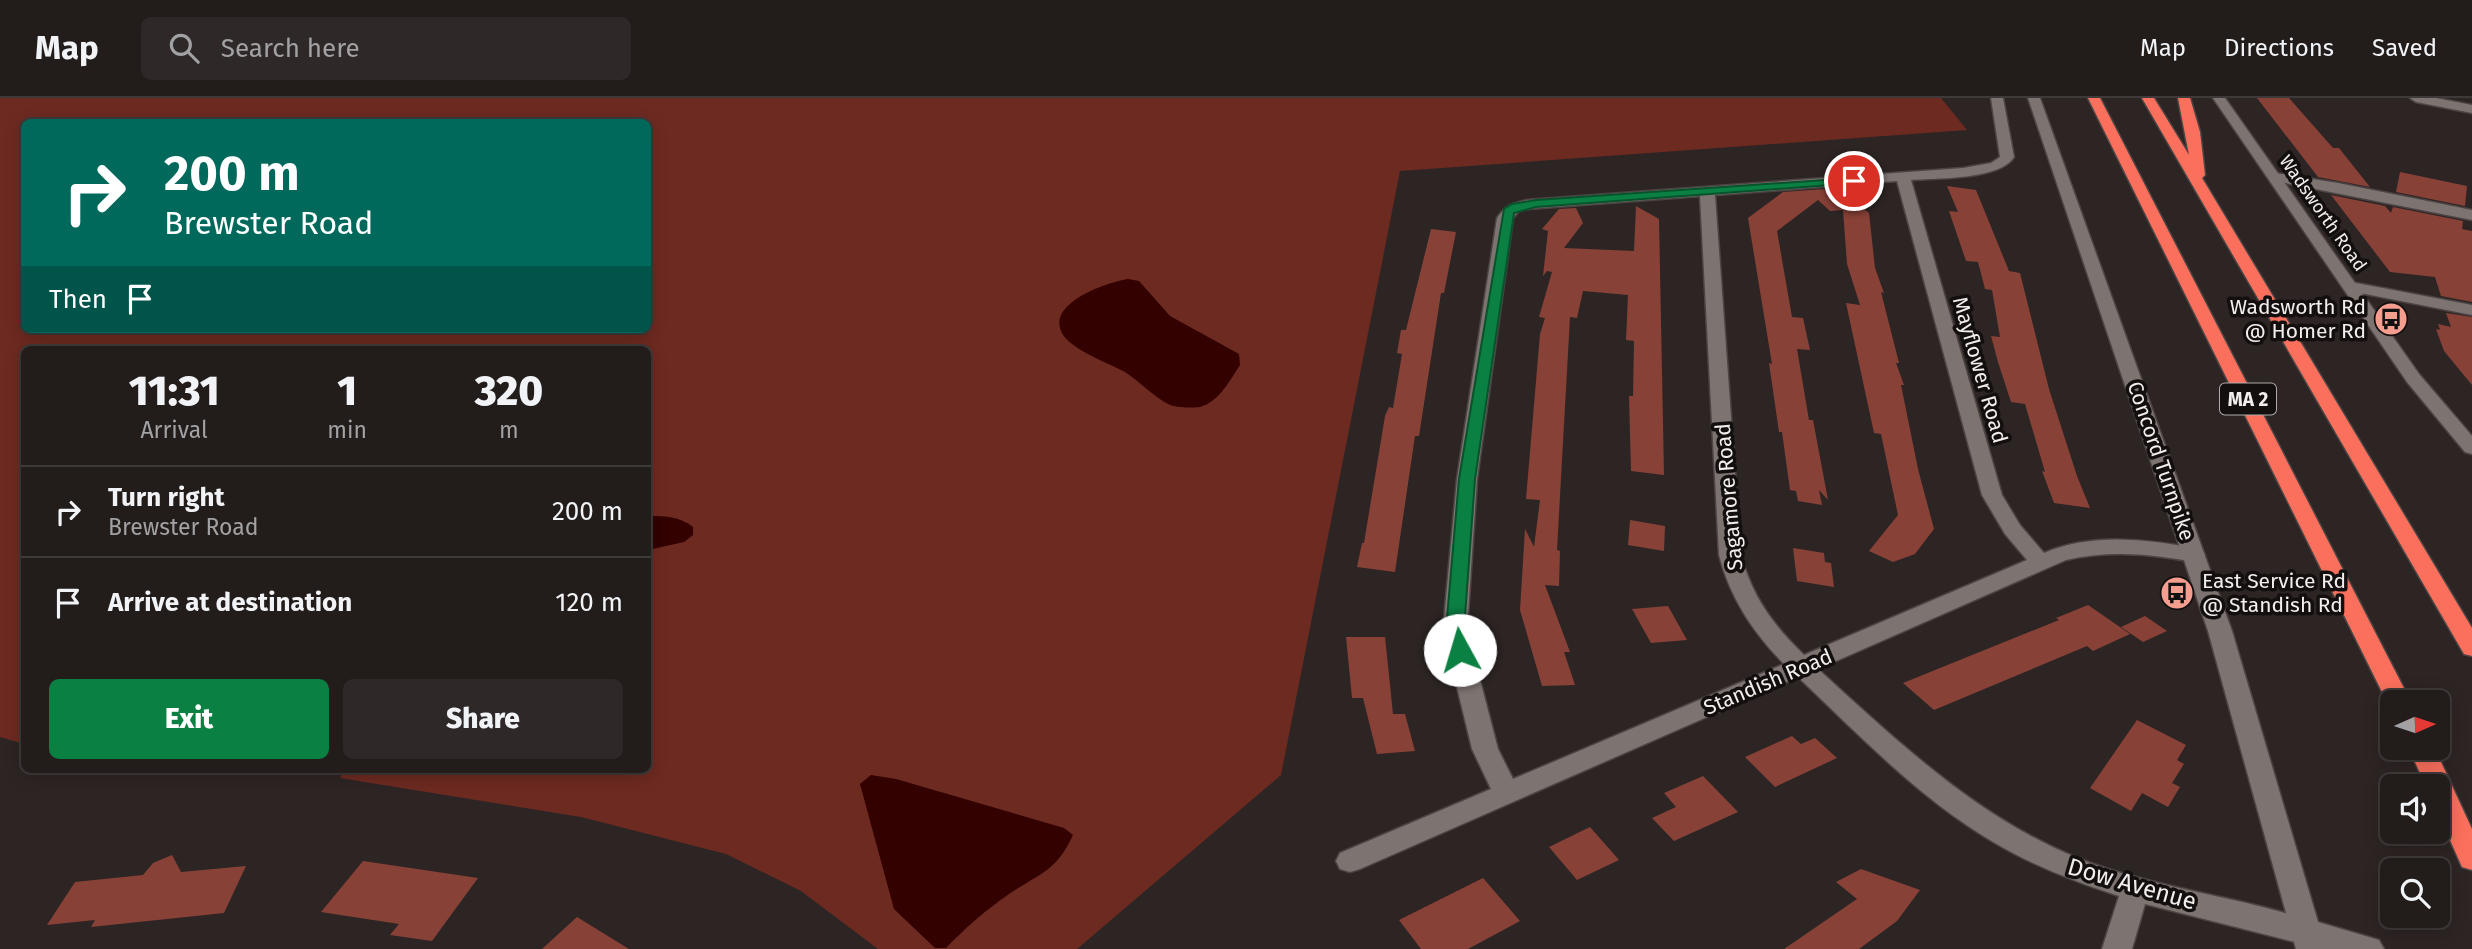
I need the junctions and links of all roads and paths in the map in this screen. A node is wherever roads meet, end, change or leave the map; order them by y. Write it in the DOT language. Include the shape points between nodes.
graph roads {
  1 [pos="1997,98"];
  2 [pos="2034,98"];
  3 [pos="2094,98"];
  4 [pos="2148,98"];
  5 [pos="2184,98"];
  6 [pos="2219,98"];
  7 [pos="2416,98"];
  8 [pos="2472,110"];
  9 [pos="1903,177"];
  10 [pos="2275,177"];
  11 [pos="2200,184"];
  12 [pos="1707,192"];
  13 [pos="2472,215"];
  14 [pos="2351,287"];
  15 [pos="2472,310"];
  16 [pos="2468,440"];
  17 [pos="2194,555"];
  18 [pos="2040,562"];
  19 [pos="2472,648"];
  20 [pos="1802,668"];
  21 [pos="2393,690"];
  22 [pos="2427,760"];
  23 [pos="1916,772"];
  24 [pos="1506,792"];
  25 [pos="2472,859"];
  26 [pos="1350,861"];
  27 [pos="2135,889"];
  28 [pos="2309,941"];
  29 [pos="2117,949"];
  30 [pos="2370,949"];
  1 -- 9 [label="street" via="2007,149 2004,162 1980,170"];
  2 -- 17 [label="street, Concord Turnpike"];
  3 -- 21 [label="highway, MA 2"];
  4 -- 11 [label="highway"];
  5 -- 11 [label="highway"];
  6 -- 10 [label="street, Wadsworth Road"];
  7 -- 8 [label="street"];
  9 -- 12 [label="street"];
  9 -- 18 [label="street, Mayflower Road" via="1992,495"];
  10 -- 13 [label="street"];
  10 -- 14 [label="street, Wadsworth Road"];
  11 -- 19 [label="highway"];
  12 -- 20 [label="street, Sagamore Road" via="1732,565 1752,610"];
  12 -- 24 [label="street" via="1536,204 1511,209 1505,218 1467,479 1455,630 1485,749"];
  14 -- 15 [label="street"];
  14 -- 16 [label="street, Wadsworth Road" via="2421,390"];
  17 -- 18 [label="street, Standish Road" via="2114,547 2071,551"];
  17 -- 28 [label="street, Concord Turnpike" via="2236,682"];
  18 -- 20 [label="street, Standish Road"];
  20 -- 23 [label="street, Sagamore Road"];
  20 -- 24 [label="street, Standish Road"];
  22 -- 25 [label="highway"];
  23 -- 27 [label="street, Dow Avenue" via="2022,845"];
  24 -- 26 [label="street, Standish Road"];
  27 -- 28 [label="street, Dow Avenue"];
  27 -- 29 [label="street"];
  28 -- 30 [label="street, Dow Avenue"];
}
